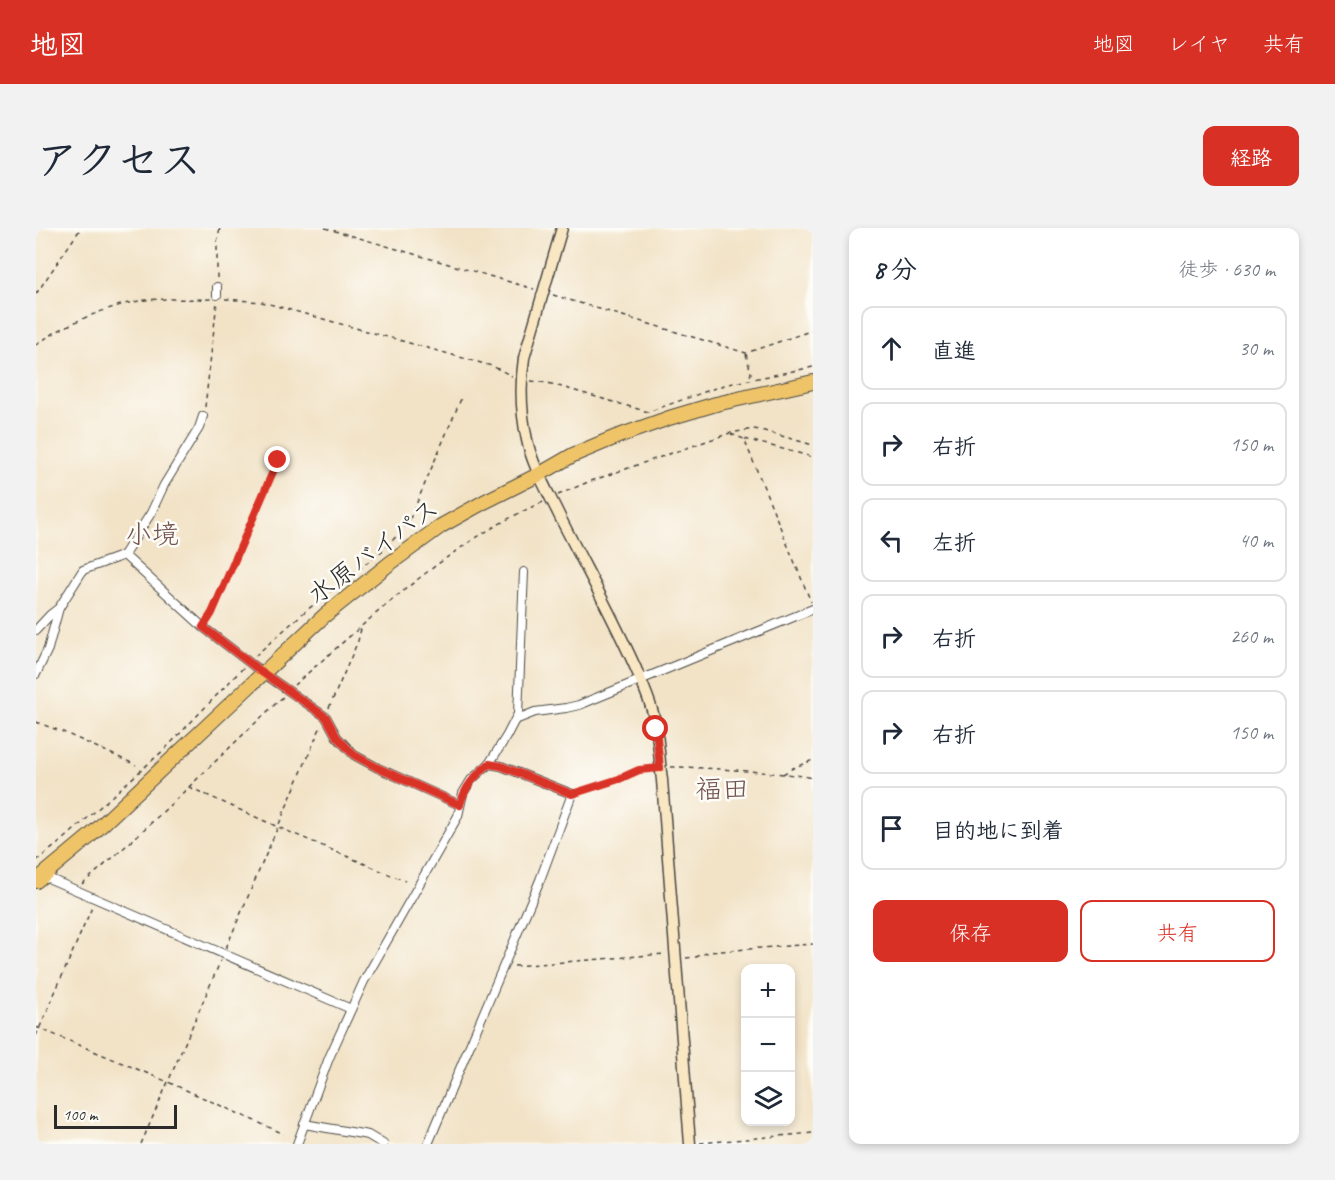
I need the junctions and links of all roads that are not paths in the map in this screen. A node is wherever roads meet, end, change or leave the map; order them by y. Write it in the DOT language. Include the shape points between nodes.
graph roads {
  1 [pos="562,228"];
  2 [pos="813,382"];
  3 [pos="203,416"];
  4 [pos="540,474"];
  5 [pos="124,555"];
  6 [pos="524,572"];
  7 [pos="813,607"];
  8 [pos="59,608"];
  9 [pos="36,630"];
  10 [pos="263,673"];
  11 [pos="36,674"];
  12 [pos="640,679"];
  13 [pos="515,720"];
  14 [pos="489,764"];
  15 [pos="460,805"];
  16 [pos="38,876"];
  17 [pos="351,1009"];
  18 [pos="304,1124"];
  19 [pos="374,1142"];
  20 [pos="297,1144"];
  21 [pos="384,1144"];
  22 [pos="428,1144"];
  23 [pos="690,1144"];
  1 -- 4 [label="street" via="522,373 527,442"];
  2 -- 4 [label="highway, 水原バイパス" via="669,418 573,455"];
  3 -- 5 [label="street"];
  4 -- 10 [label="highway, 水原バイパス" via="432,533 324,616"];
  4 -- 12 [label="street"];
  5 -- 8 [label="street" via="83,570"];
  5 -- 10 [label="street" via="203,627"];
  6 -- 13 [label="street"];
  7 -- 12 [label="street"];
  8 -- 9 [label="street"];
  8 -- 11 [label="street" via="48,649"];
  10 -- 15 [label="street" via="326,717 337,737 354,755"];
  10 -- 16 [label="highway, 水原バイパス" via="89,837"];
  12 -- 13 [label="street" via="579,705 535,712"];
  12 -- 23 [label="street" via="653,715 660,768"];
  13 -- 14 [label="street"];
  14 -- 15 [label="street" via="471,780"];
  14 -- 22 [label="street" via="572,794 540,880"];
  15 -- 17 [label="street" via="458,816"];
  16 -- 17 [label="street"];
  17 -- 18 [label="street"];
  18 -- 19 [label="street" via="368,1136"];
  18 -- 20 [label="street"];
  19 -- 21 [label="street"];
}
